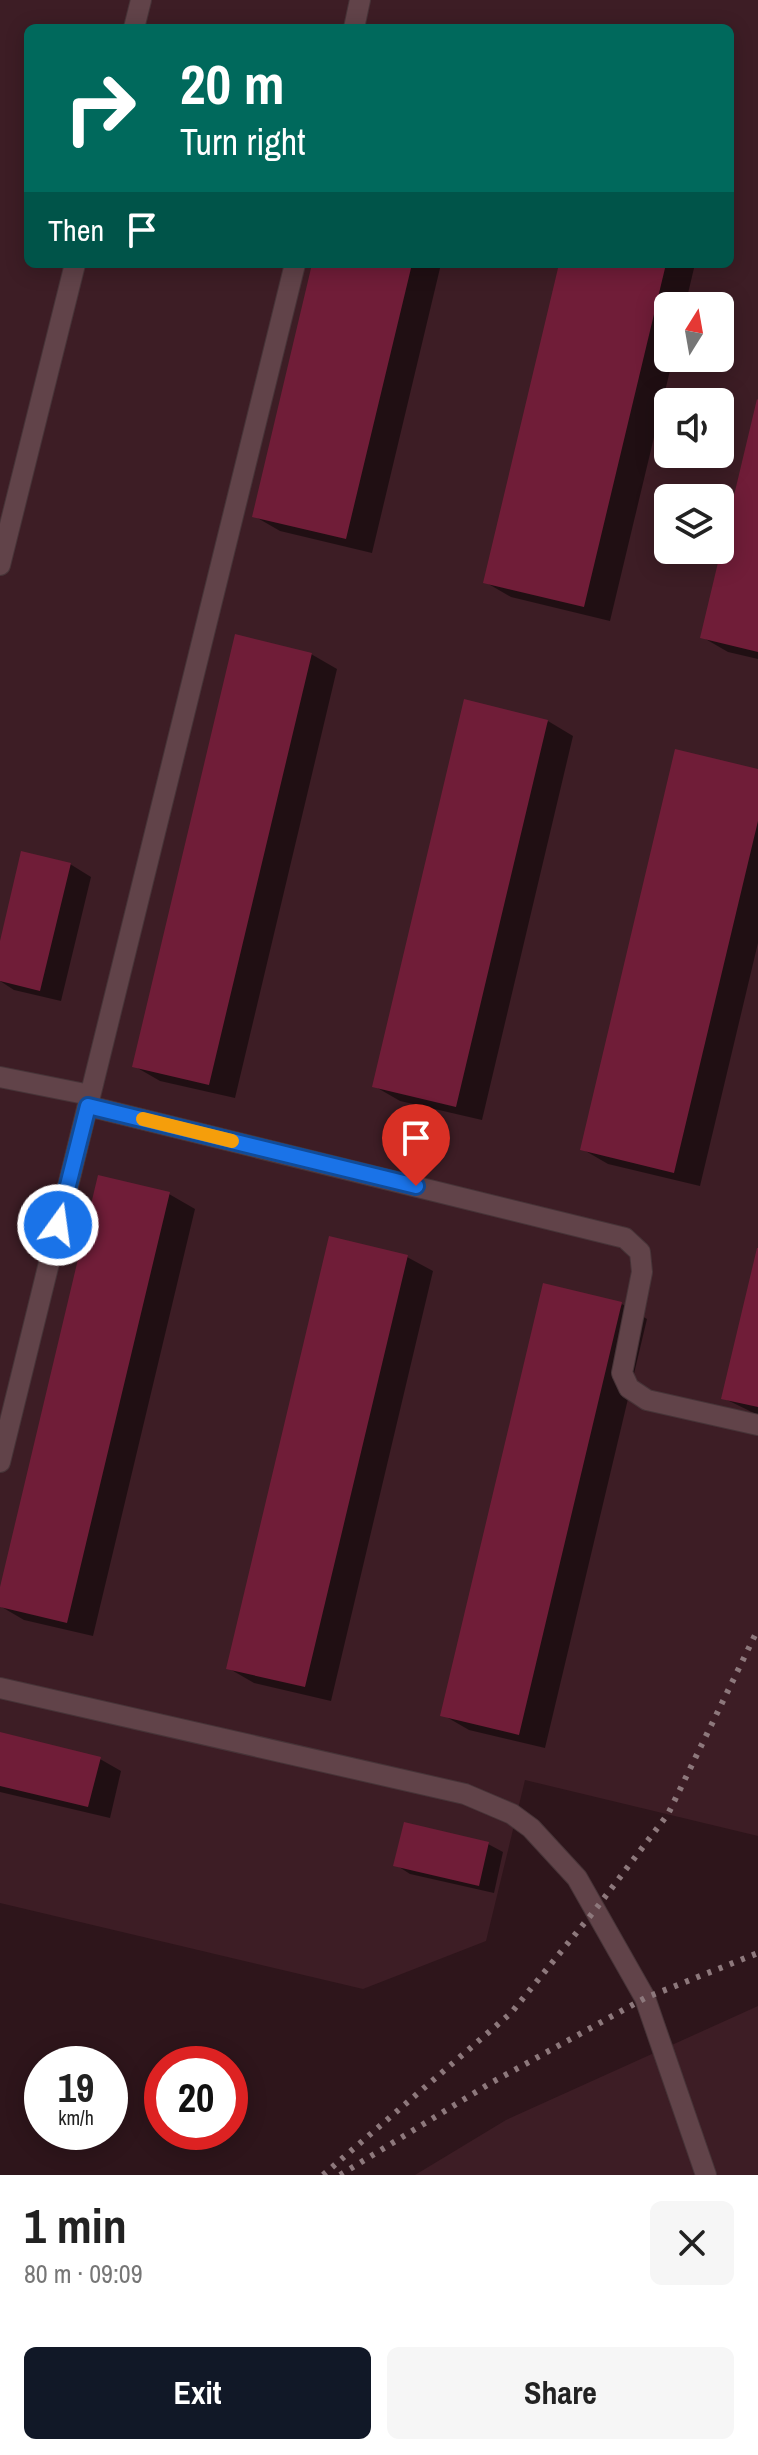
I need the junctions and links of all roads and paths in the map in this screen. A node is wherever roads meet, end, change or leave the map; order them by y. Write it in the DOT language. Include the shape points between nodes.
graph roads {
  1 [pos="141,0"];
  2 [pos="360,0"];
  3 [pos="135,24"];
  4 [pos="355,24"];
  5 [pos="74,268"];
  6 [pos="294,268"];
  7 [pos="0,565"];
  8 [pos="0,1077"];
  9 [pos="89,1101"];
  10 [pos="758,1425"];
  11 [pos="0,1462"];
  12 [pos="0,1688"];
  13 [pos="706,2175"];
  1 -- 3 [label="lane"];
  2 -- 4 [label="lane"];
  5 -- 7 [label="lane"];
  6 -- 9 [label="lane"];
  8 -- 9 [label="lane"];
  9 -- 10 [label="lane" via="625,1238 640,1252 642,1272 622,1373 629,1388 647,1400"];
  9 -- 11 [label="lane"];
  12 -- 13 [label="lane" via="465,1794 512,1814 566,1863 645,1998"];
}
